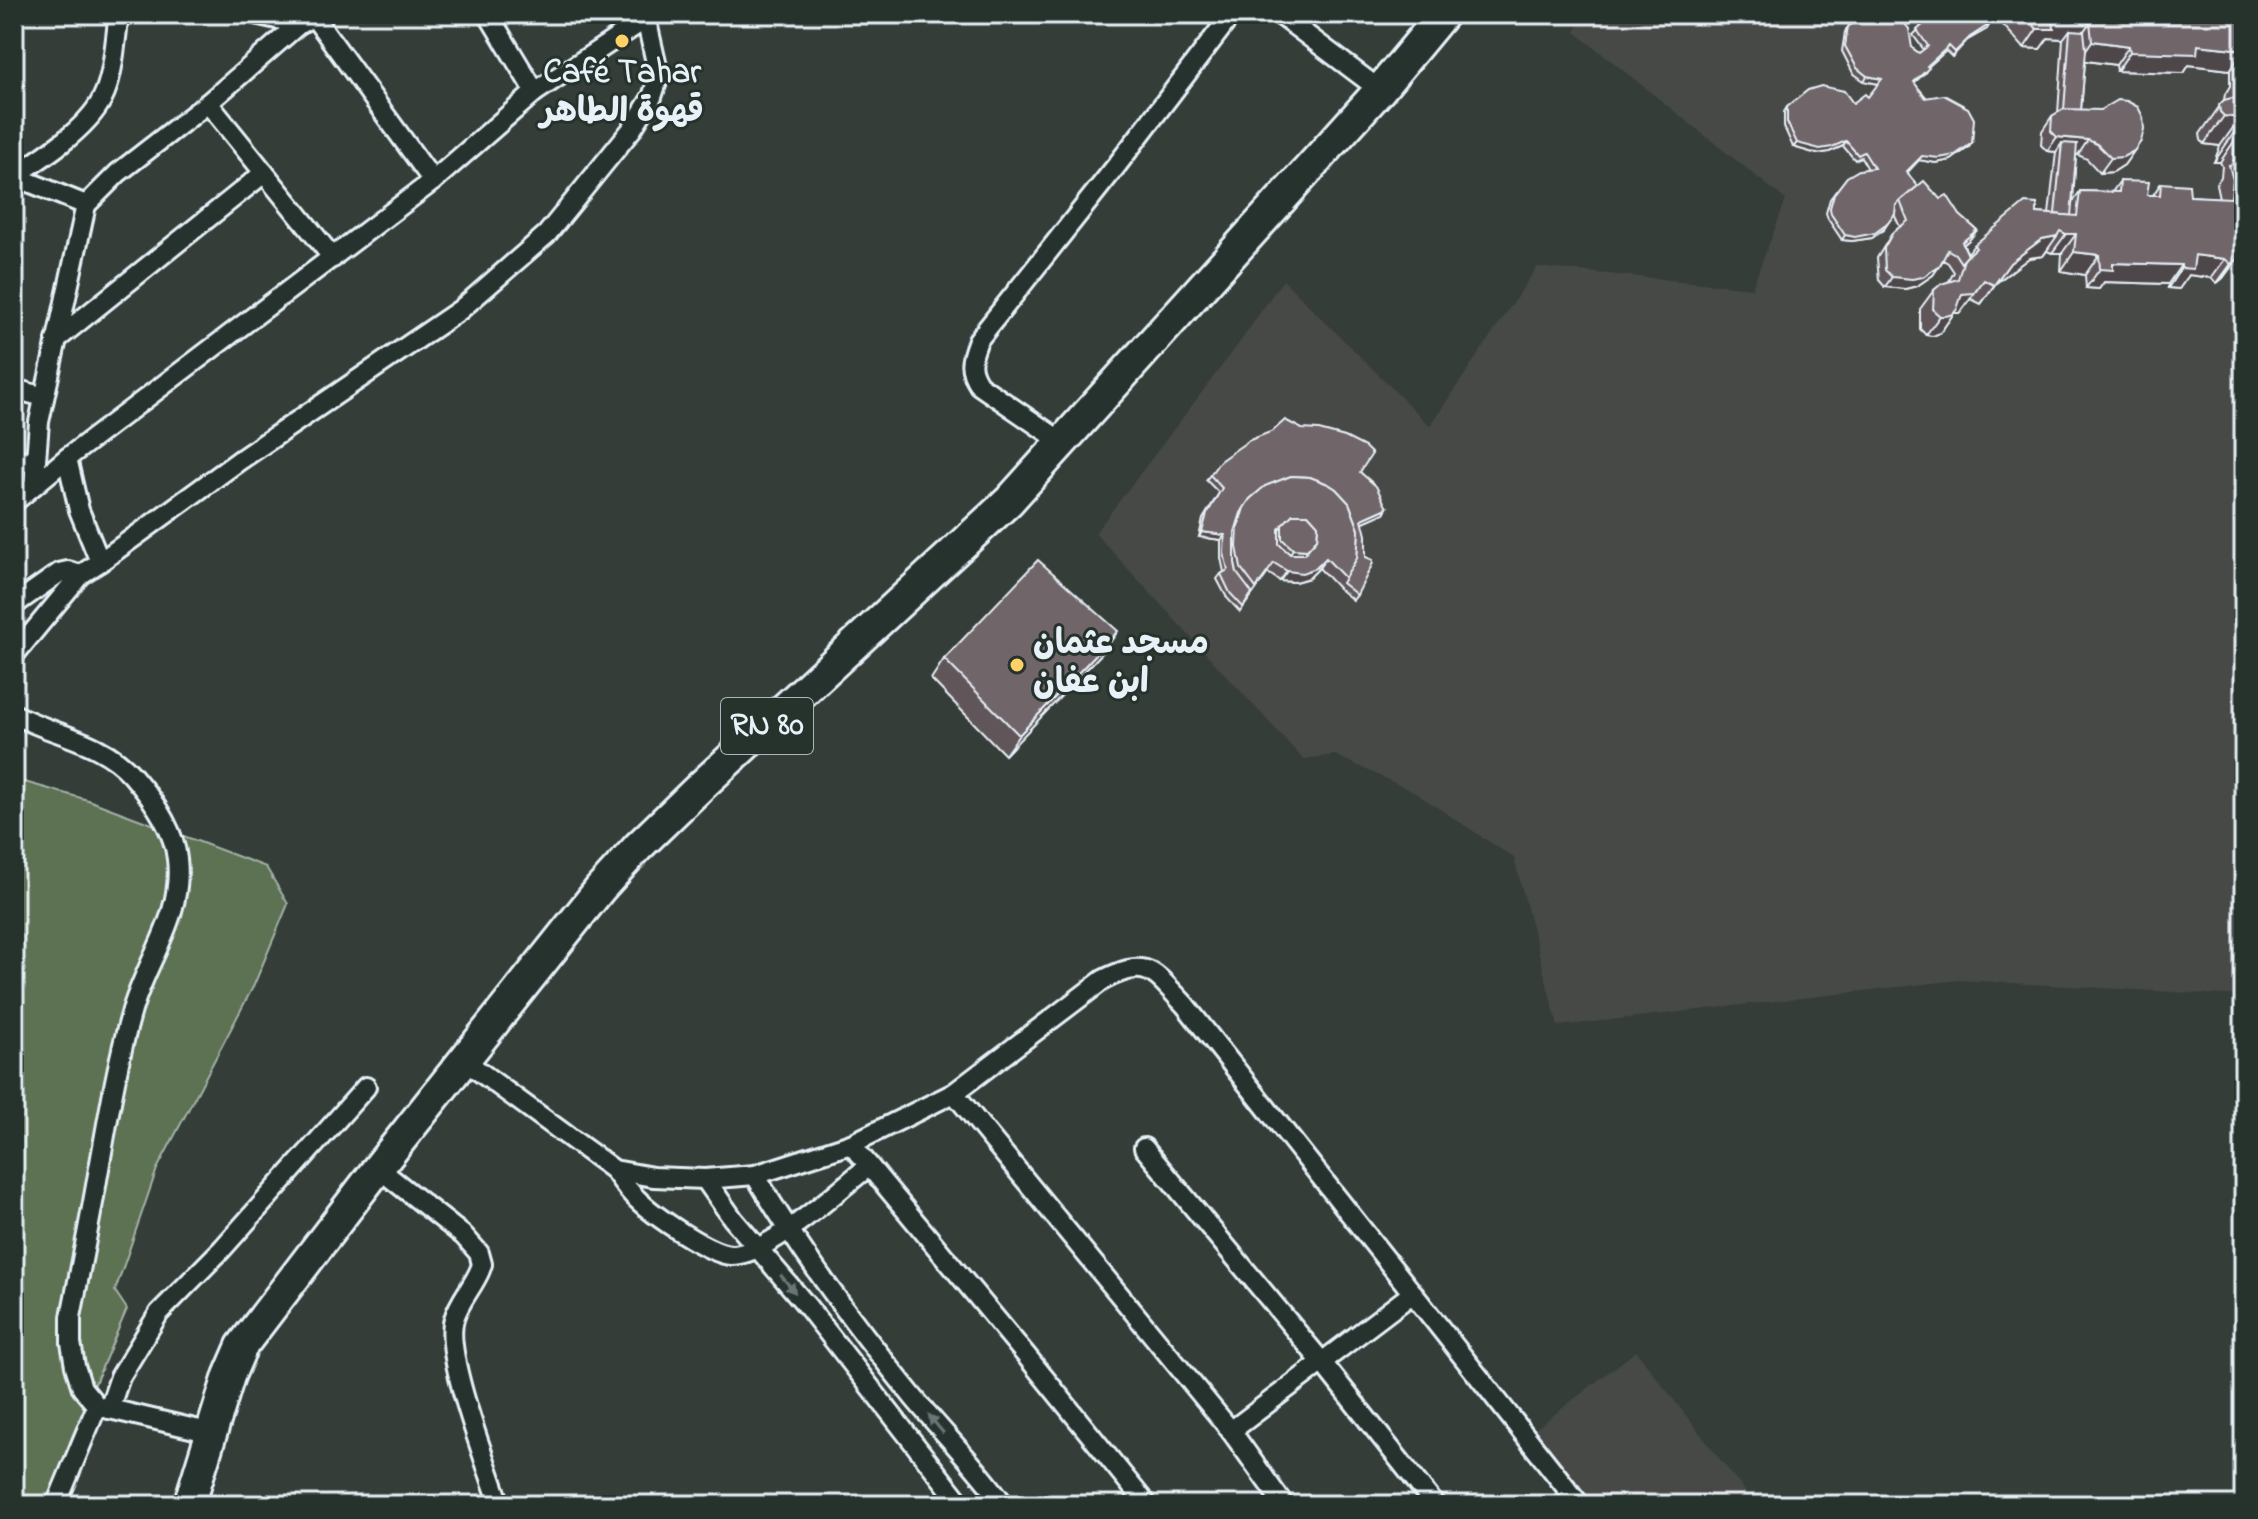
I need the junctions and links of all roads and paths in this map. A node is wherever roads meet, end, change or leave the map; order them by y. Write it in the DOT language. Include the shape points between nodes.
graph roads {
  1 [pos="119,14"];
  2 [pos="255,14"];
  3 [pos="488,14"];
  4 [pos="1232,14"];
  5 [pos="1279,14"];
  6 [pos="1443,14"];
  7 [pos="648,15"];
  8 [pos="310,17"];
  9 [pos="1380,90"];
  10 [pos="535,92"];
  11 [pos="208,103"];
  12 [pos="264,173"];
  13 [pos="14,176"];
  14 [pos="433,181"];
  15 [pos="86,205"];
  16 [pos="333,258"];
  17 [pos="56,340"];
  18 [pos="14,389"];
  19 [pos="44,397"];
  20 [pos="1062,442"];
  21 [pos="14,457"];
  22 [pos="67,458"];
  23 [pos="36,465"];
  24 [pos="34,485"];
  25 [pos="14,502"];
  26 [pos="100,562"];
  27 [pos="80,575"];
  28 [pos="14,605"];
  29 [pos="14,655"];
  30 [pos="14,714"];
  31 [pos="465,1061"];
  32 [pos="366,1087"];
  33 [pos="954,1093"];
  34 [pos="851,1144"];
  35 [pos="1144,1148"];
  36 [pos="869,1166"];
  37 [pos="378,1168"];
  38 [pos="614,1170"];
  39 [pos="755,1175"];
  40 [pos="705,1179"];
  41 [pos="788,1230"];
  42 [pos="758,1247"];
  43 [pos="1413,1293"];
  44 [pos="1321,1361"];
  45 [pos="103,1408"];
  46 [pos="1231,1431"];
  47 [pos="212,1433"];
  48 [pos="971,1465"];
  49 [pos="945,1483"];
  50 [pos="56,1505"];
  51 [pos="189,1505"];
  52 [pos="500,1505"];
  53 [pos="962,1505"];
  54 [pos="1004,1505"];
  55 [pos="1147,1505"];
  56 [pos="1284,1505"];
  57 [pos="1435,1505"];
  58 [pos="1580,1505"];
  1 -- 13 [label="street" via="103,99 52,152"];
  2 -- 8 [label="street"];
  3 -- 10 [label="street"];
  4 -- 20 [label="street" via="978,340 971,357 971,374 979,385"];
  5 -- 9 [label="street"];
  6 -- 9 [label="main road, RN 80"];
  7 -- 10 [label="street"];
  7 -- 26 [label="street" via="657,67 652,97 547,234 460,310"];
  8 -- 11 [label="street"];
  8 -- 14 [label="street"];
  9 -- 20 [label="main road, RN 80"];
  10 -- 14 [label="street"];
  11 -- 12 [label="street"];
  11 -- 15 [label="street" via="118,173"];
  12 -- 16 [label="street"];
  12 -- 17 [label="street"];
  13 -- 15 [label="street"];
  14 -- 16 [label="street"];
  15 -- 17 [label="street"];
  16 -- 22 [label="street"];
  17 -- 19 [label="street"];
  18 -- 19 [label="street"];
  19 -- 23 [label="street"];
  20 -- 31 [label="main road, RN 80" via="1009,501 638,847"];
  21 -- 23 [label="street"];
  22 -- 24 [label="street"];
  22 -- 26 [label="street" via="79,510"];
  23 -- 24 [label="street"];
  24 -- 25 [label="street"];
  26 -- 27 [label="street"];
  27 -- 28 [label="street" via="59,573"];
  27 -- 29 [label="street"];
  30 -- 45 [label="street" via="79,740 130,772 155,805 177,857 169,923 132,1010 113,1086 71,1317 82,1388"];
  31 -- 37 [label="main road, RN 80"];
  31 -- 38 [label="street"];
  32 -- 45 [label="street" via="159,1313"];
  33 -- 34 [label="street"];
  33 -- 43 [label="street" via="1103,980 1120,971 1151,970 1185,1005"];
  33 -- 46 [label="street"];
  34 -- 36 [label="street"];
  34 -- 39 [label="street"];
  35 -- 44 [label="street"];
  36 -- 41 [label="street"];
  36 -- 55 [label="street"];
  37 -- 47 [label="main road, RN 80" via="242,1346"];
  37 -- 52 [label="street" via="479,1253 482,1264 456,1313 452,1338 461,1386"];
  38 -- 40 [label="street"];
  38 -- 42 [label="street" via="637,1199 715,1252 733,1255"];
  39 -- 40 [label="street"];
  39 -- 41 [label="street"];
  40 -- 42 [label="street"];
  41 -- 42 [label="street"];
  48 -- 41 [label="street, one-way"];
  42 -- 49 [label="street, one-way"];
  43 -- 44 [label="street"];
  43 -- 58 [label="street"];
  44 -- 46 [label="street"];
  44 -- 57 [label="street"];
  45 -- 47 [label="street"];
  45 -- 50 [label="street"];
  46 -- 56 [label="street"];
  47 -- 51 [label="main road, RN 80"];
  48 -- 49 [label="street"];
  48 -- 54 [label="street"];
  49 -- 53 [label="street"];
}
